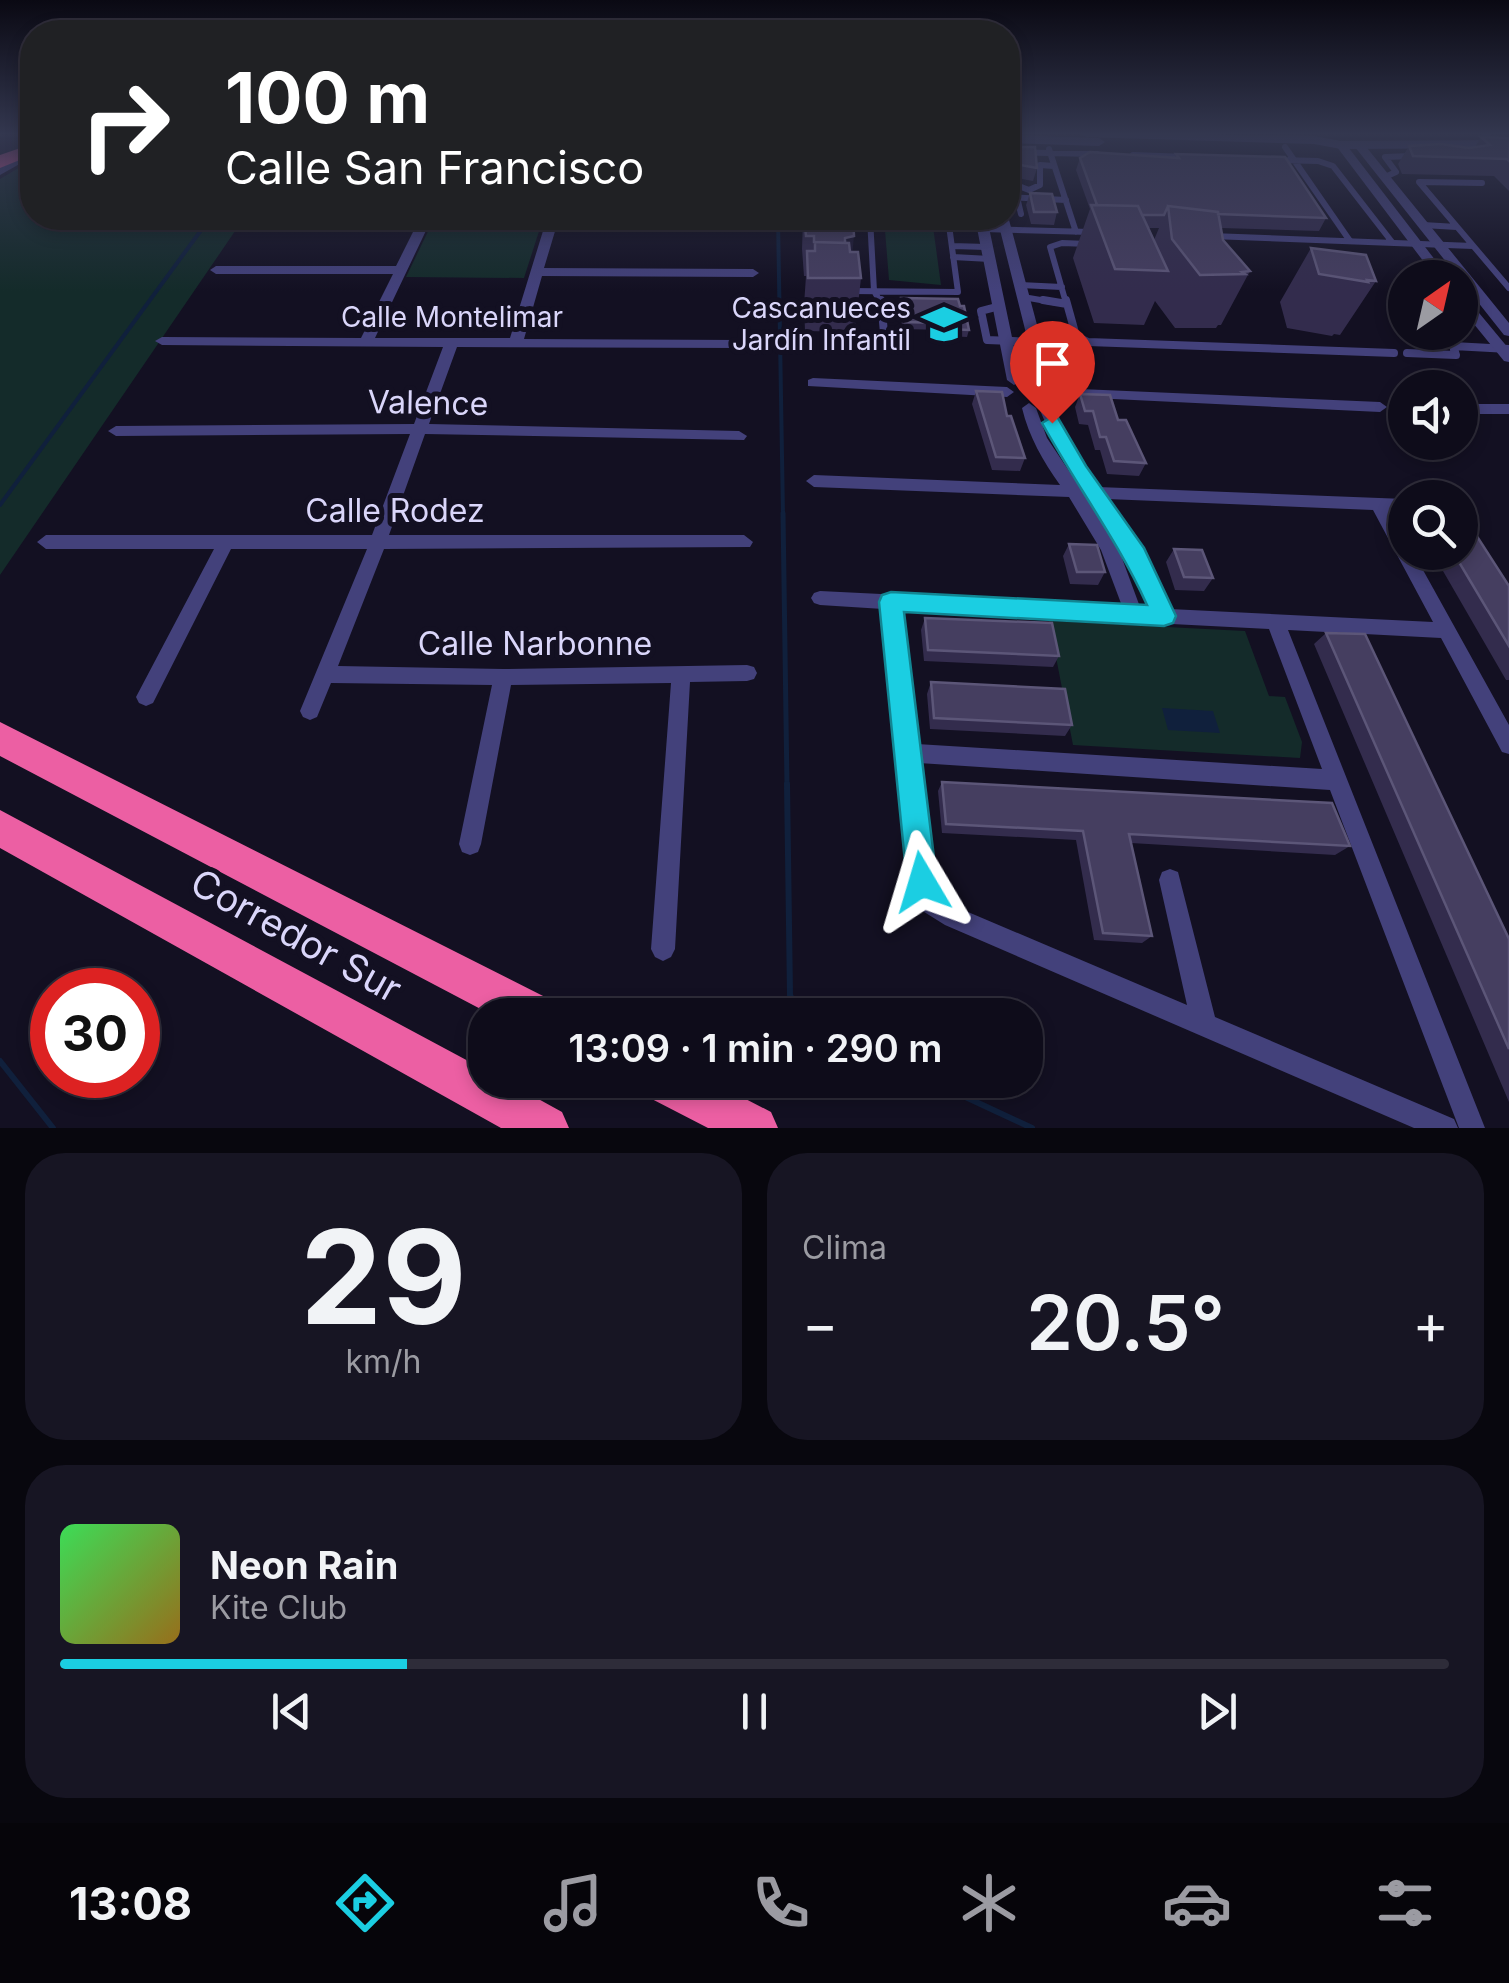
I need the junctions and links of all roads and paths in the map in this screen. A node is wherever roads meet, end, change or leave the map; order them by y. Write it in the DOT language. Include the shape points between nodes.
graph roads {
  1 [pos="1061,186"];
  2 [pos="1312,186"];
  3 [pos="1349,186"];
  4 [pos="1373,186"];
  5 [pos="1392,186"];
  6 [pos="1422,186"];
  7 [pos="1020,197"];
  8 [pos="1066,200"];
  9 [pos="1020,207"];
  10 [pos="1022,217"];
  11 [pos="1423,225"];
  12 [pos="1457,227"];
  13 [pos="1020,229"];
  14 [pos="420,230"];
  15 [pos="549,230"];
  16 [pos="871,230"];
  17 [pos="950,230"];
  18 [pos="1006,230"];
  19 [pos="1024,230"];
  20 [pos="1076,232"];
  21 [pos="1095,232"];
  22 [pos="1193,236"];
  23 [pos="986,239"];
  24 [pos="1350,240"];
  25 [pos="1392,242"];
  26 [pos="1416,243"];
  27 [pos="1437,243"];
  28 [pos="952,244"];
  29 [pos="1099,244"];
  30 [pos="1473,246"];
  31 [pos="1013,257"];
  32 [pos="953,258"];
  33 [pos="1429,260"];
  34 [pos="216,270"];
  35 [pos="400,270"];
  36 [pos="537,272"];
  37 [pos="753,273"];
  38 [pos="1062,287"];
  39 [pos="1509,288"];
  40 [pos="838,290"];
  41 [pos="1022,291"];
  42 [pos="874,292"];
  43 [pos="1478,300"];
  44 [pos="998,301"];
  45 [pos="1484,301"];
  46 [pos="1066,302"];
  47 [pos="1478,319"];
  48 [pos="1509,332"];
  49 [pos="884,333"];
  50 [pos="162,341"];
  51 [pos="1006,341"];
  52 [pos="366,342"];
  53 [pos="516,342"];
  54 [pos="1035,342"];
  55 [pos="451,343"];
  56 [pos="742,344"];
  57 [pos="1506,352"];
  58 [pos="1394,353"];
  59 [pos="1407,354"];
  60 [pos="813,383"];
  61 [pos="1015,383"];
  62 [pos="1051,387"];
  63 [pos="1380,407"];
  64 [pos="1038,408"];
  65 [pos="1478,408"];
  66 [pos="1509,409"];
  67 [pos="419,429"];
  68 [pos="116,430"];
  69 [pos="739,436"];
  70 [pos="814,481"];
  71 [pos="1074,492"];
  72 [pos="1094,492"];
  73 [pos="1378,504"];
  74 [pos="1388,505"];
  75 [pos="379,540"];
  76 [pos="46,542"];
  77 [pos="226,542"];
  78 [pos="744,542"];
  79 [pos="820,598"];
  80 [pos="891,602"];
  81 [pos="1133,614"];
  82 [pos="1164,616"];
  83 [pos="1275,622"];
  84 [pos="1447,630"];
  85 [pos="680,672"];
  86 [pos="747,673"];
  87 [pos="324,674"];
  88 [pos="503,677"];
  89 [pos="146,697"];
  90 [pos="310,711"];
  91 [pos="0,738"];
  92 [pos="1509,745"];
  93 [pos="907,753"];
  94 [pos="1337,780"];
  95 [pos="0,828"];
  96 [pos="470,844"];
  97 [pos="1170,880"];
  98 [pos="663,949"];
  99 [pos="503,998"];
  100 [pos="1204,1024"];
  101 [pos="697,1098"];
  102 [pos="546,1128"];
  103 [pos="755,1128"];
  104 [pos="1446,1128"];
  105 [pos="1472,1128"];
  1 -- 8 [label="lane"];
  2 -- 24 [label="lane"];
  3 -- 25 [label="lane"];
  4 -- 26 [label="street"];
  5 -- 11 [label="street"];
  6 -- 12 [label="lane"];
  7 -- 8 [label="lane"];
  8 -- 20 [label="lane"];
  9 -- 10 [label="lane"];
  10 -- 19 [label="lane"];
  11 -- 12 [label="lane"];
  11 -- 27 [label="street"];
  12 -- 30 [label="lane"];
  13 -- 19 [label="lane"];
  14 -- 35 [label="street"];
  15 -- 36 [label="street"];
  16 -- 42 [label="lane"];
  17 -- 28 [label="lane"];
  18 -- 31 [label="street"];
  19 -- 20 [label="lane"];
  20 -- 21 [label="lane"];
  22 -- 24 [label="lane"];
  23 -- 28 [label="lane"];
  23 -- 31 [label="street"];
  23 -- 32 [label="lane"];
  23 -- 44 [label="street"];
  24 -- 25 [label="lane"];
  25 -- 26 [label="lane"];
  26 -- 27 [label="lane"];
  26 -- 33 [label="street"];
  27 -- 30 [label="lane"];
  27 -- 45 [label="street"];
  28 -- 32 [label="lane"];
  29 -- 38 [label="lane" via="1050,247"];
  30 -- 39 [label="lane"];
  31 -- 41 [label="street"];
  32 -- 42 [label="lane" via="958,292"];
  34 -- 35 [label="street"];
  35 -- 52 [label="street"];
  36 -- 37 [label="street"];
  36 -- 53 [label="street"];
  38 -- 41 [label="lane"];
  38 -- 46 [label="lane"];
  40 -- 42 [label="lane"];
  41 -- 44 [label="street"];
  41 -- 46 [label="lane"];
  41 -- 54 [label="street"];
  42 -- 49 [label="lane" via="881,299"];
  43 -- 45 [label="street"];
  44 -- 51 [label="street"];
  45 -- 48 [label="street"];
  46 -- 58 [label="lane" via="1076,336 1088,342"];
  47 -- 57 [label="street"];
  50 -- 52 [label="street, Calle Montelimar"];
  51 -- 54 [label="lane"];
  51 -- 61 [label="street" via="1017,351"];
  52 -- 55 [label="street, Calle Montelimar"];
  53 -- 55 [label="street, Calle Montelimar"];
  53 -- 56 [label="street, Calle Montelimar"];
  54 -- 62 [label="street"];
  55 -- 67 [label="street"];
  57 -- 59 [label="lane" via="1451,347 1454,356"];
  60 -- 61 [label="street"];
  61 -- 62 [label="street"];
  61 -- 64 [label="street" via="1012,400"];
  62 -- 63 [label="street"];
  62 -- 64 [label="street" via="1056,402"];
  64 -- 71 [label="street" via="1044,452"];
  64 -- 72 [label="street"];
  65 -- 66 [label="street"];
  67 -- 68 [label="street, Valence"];
  67 -- 69 [label="street, Valence"];
  67 -- 75 [label="street"];
  70 -- 71 [label="street"];
  71 -- 72 [label="street"];
  71 -- 81 [label="street" via="1113,555"];
  72 -- 73 [label="street"];
  72 -- 82 [label="street" via="1136,554"];
  73 -- 74 [label="street"];
  73 -- 84 [label="street"];
  75 -- 77 [label="street, Calle Rodez"];
  75 -- 78 [label="street, Calle Rodez"];
  75 -- 87 [label="street"];
  76 -- 77 [label="street, Calle Rodez"];
  77 -- 89 [label="street"];
  79 -- 80 [label="street"];
  80 -- 81 [label="street"];
  80 -- 93 [label="street"];
  81 -- 82 [label="street"];
  82 -- 83 [label="street"];
  83 -- 84 [label="street"];
  83 -- 94 [label="street"];
  84 -- 92 [label="street"];
  85 -- 86 [label="street, Calle Narbonne"];
  85 -- 88 [label="street, Calle Narbonne"];
  85 -- 98 [label="street"];
  87 -- 88 [label="street, Calle Narbonne"];
  87 -- 90 [label="street"];
  88 -- 96 [label="street"];
  91 -- 99 [label="highway, Corredor Sur"];
  93 -- 94 [label="street"];
  93 -- 100 [label="street" via="929,902"];
  94 -- 105 [label="street"];
  95 -- 102 [label="highway, Corredor Sur"];
  97 -- 100 [label="street"];
  100 -- 104 [label="street"];
  101 -- 103 [label="highway"];
}
